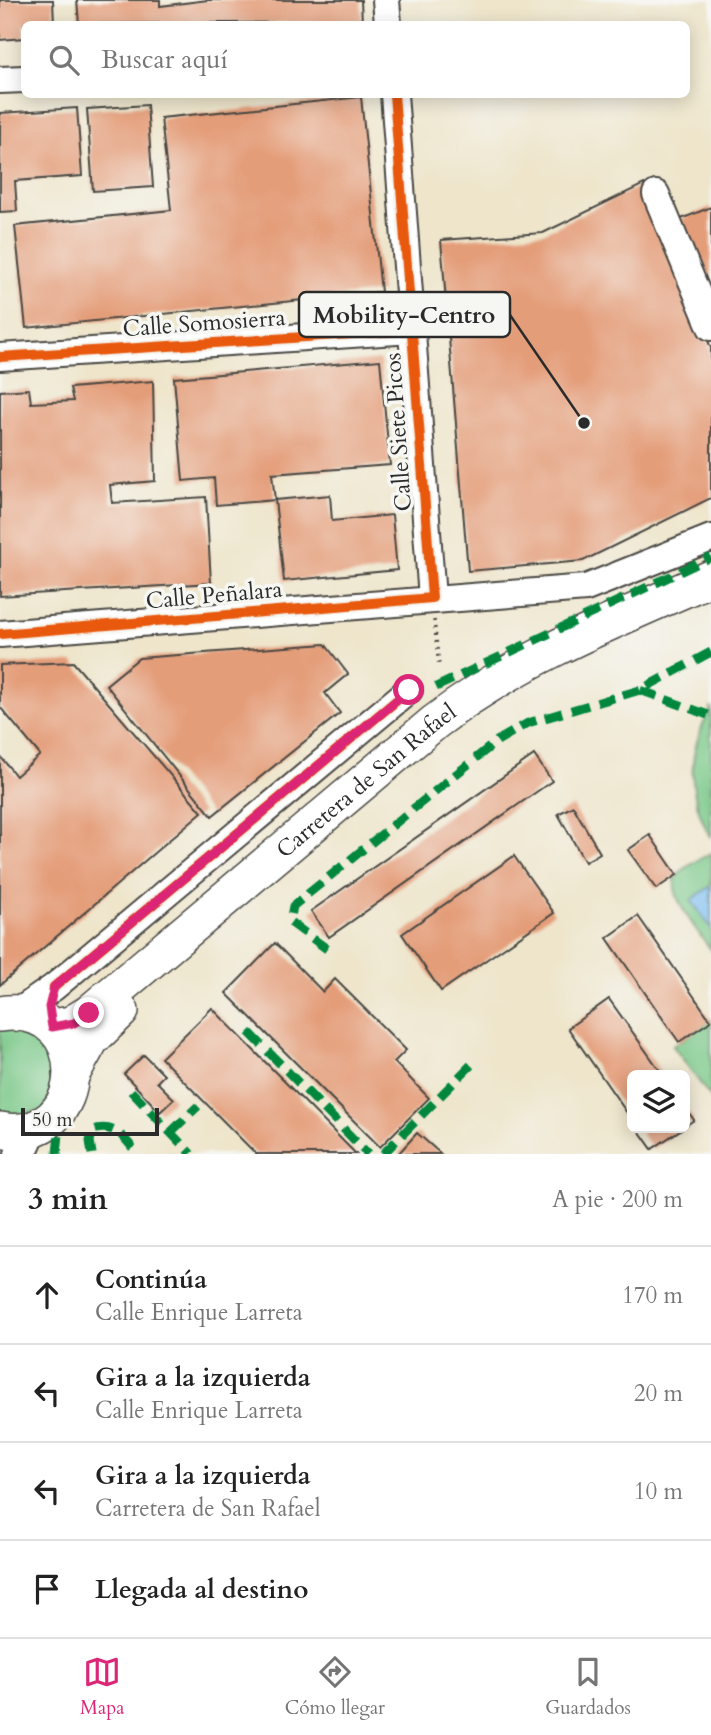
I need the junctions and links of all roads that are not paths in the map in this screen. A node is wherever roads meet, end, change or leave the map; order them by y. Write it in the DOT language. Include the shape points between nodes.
graph roads {
  1 [pos="386,0"];
  2 [pos="388,21"];
  3 [pos="21,79"];
  4 [pos="0,80"];
  5 [pos="394,98"];
  6 [pos="656,194"];
  7 [pos="711,327"];
  8 [pos="412,330"];
  9 [pos="0,357"];
  10 [pos="711,538"];
  11 [pos="711,572"];
  12 [pos="711,578"];
  13 [pos="665,598"];
  14 [pos="711,600"];
  15 [pos="433,606"];
  16 [pos="0,634"];
  17 [pos="409,690"];
  18 [pos="54,987"];
  19 [pos="9,1014"];
  20 [pos="52,1027"];
  21 [pos="72,1074"];
  22 [pos="16,1140"];
  1 -- 2 [label="street"];
  3 -- 4 [label="street"];
  5 -- 8 [label="street, Calle Siete Picos"];
  6 -- 7 [label="street"];
  8 -- 9 [label="street, Calle Somosierra"];
  8 -- 15 [label="street, Calle Siete Picos"];
  10 -- 15 [label="street, Calle Peñalara" via="586,588"];
  11 -- 13 [label="street"];
  12 -- 13 [label="main road, Carretera de San Rafael"];
  13 -- 20 [label="main road, Carretera de San Rafael" via="547,651 476,691 89,1013 74,1023"];
  14 -- 21 [label="main road, Carretera de San Rafael" via="562,666 479,714 113,1018 83,1051"];
  15 -- 16 [label="street, Calle Peñalara"];
  17 -- 18 [label="street"];
  18 -- 19 [label="street"];
  18 -- 20 [label="street" via="49,1007"];
  19 -- 20 [label="main road" via="32,1016"];
  20 -- 21 [label="main road" via="67,1048"];
  21 -- 22 [label="main road, Carretera de San Rafael" via="62,1106"];
}
